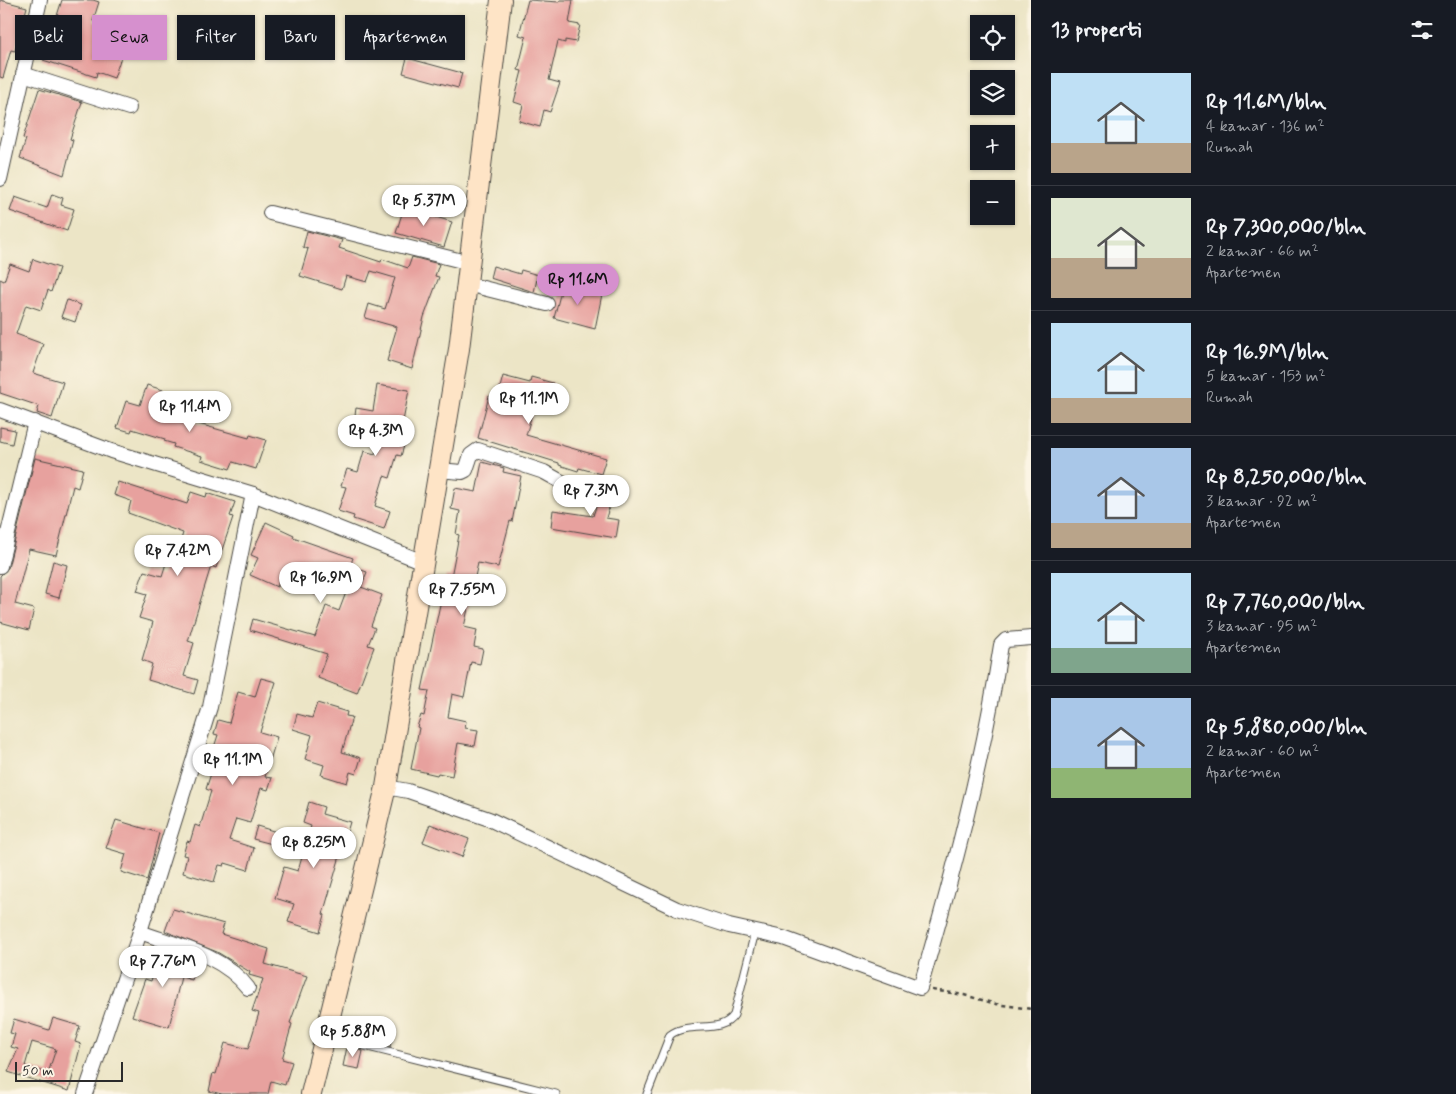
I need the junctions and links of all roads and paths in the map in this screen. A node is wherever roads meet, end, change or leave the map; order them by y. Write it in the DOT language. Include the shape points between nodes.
graph roads {
  1 [pos="40,0"];
  2 [pos="501,0"];
  3 [pos="23,74"];
  4 [pos="129,108"];
  5 [pos="0,177"];
  6 [pos="270,212"];
  7 [pos="470,263"];
  8 [pos="468,284"];
  9 [pos="547,304"];
  10 [pos="0,410"];
  11 [pos="35,422"];
  12 [pos="438,470"];
  13 [pos="253,494"];
  14 [pos="585,495"];
  15 [pos="423,562"];
  16 [pos="0,566"];
  17 [pos="1031,638"];
  18 [pos="386,787"];
  19 [pos="140,932"];
  20 [pos="755,932"];
  21 [pos="248,988"];
  22 [pos="920,988"];
  23 [pos="1031,1009"];
  24 [pos="325,1037"];
  25 [pos="86,1094"];
  26 [pos="311,1094"];
  27 [pos="556,1094"];
  28 [pos="647,1094"];
  1 -- 3 [label="street"];
  2 -- 7 [label="main road"];
  3 -- 4 [label="street"];
  3 -- 5 [label="street"];
  6 -- 7 [label="street"];
  7 -- 8 [label="main road"];
  8 -- 9 [label="street"];
  8 -- 12 [label="main road"];
  10 -- 11 [label="street"];
  11 -- 13 [label="street" via="112,451"];
  11 -- 16 [label="street"];
  12 -- 14 [label="street" via="462,472 466,470 471,455 478,450 544,472"];
  12 -- 15 [label="main road"];
  13 -- 15 [label="street"];
  13 -- 19 [label="street" via="210,707"];
  15 -- 18 [label="main road"];
  17 -- 22 [label="street" via="1011,638 1001,645 990,719 958,856"];
  18 -- 20 [label="street" via="408,791 488,819 677,908 707,920"];
  18 -- 24 [label="main road"];
  19 -- 21 [label="street" via="224,964"];
  19 -- 25 [label="street"];
  20 -- 22 [label="street" via="783,938"];
  20 -- 28 [label="lane" via="738,1003 729,1021 720,1025 677,1029 670,1035"];
  22 -- 23 [label="path"];
  24 -- 26 [label="main road"];
  24 -- 27 [label="lane"];
}
